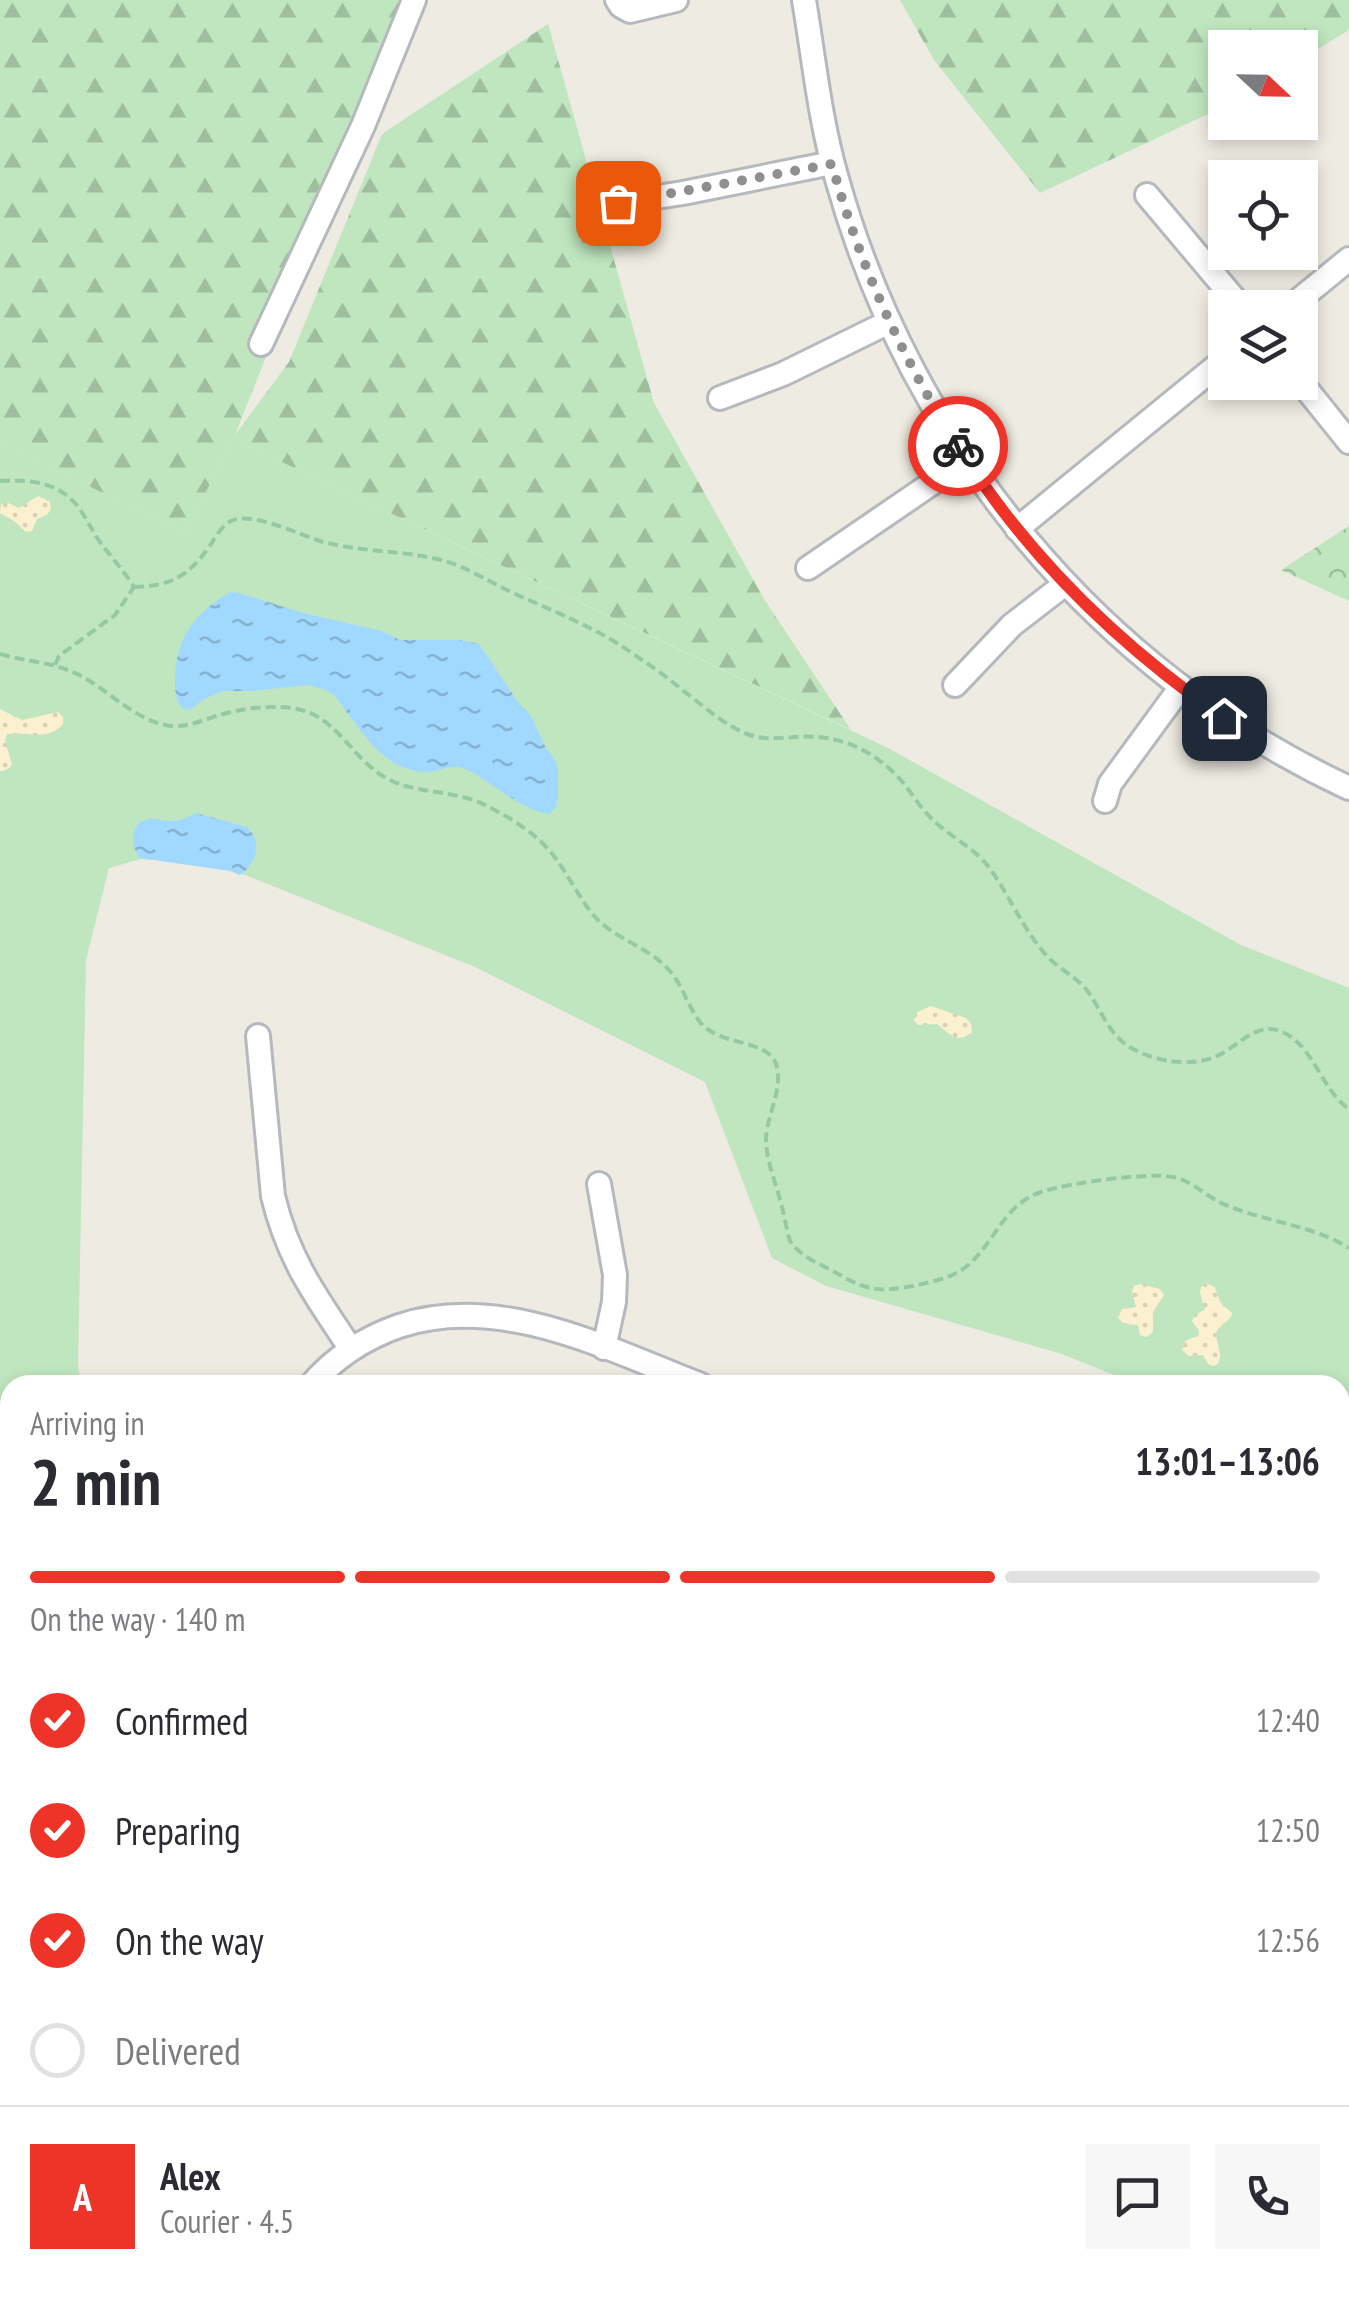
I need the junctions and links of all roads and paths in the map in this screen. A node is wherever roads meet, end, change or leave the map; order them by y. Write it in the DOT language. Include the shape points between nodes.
graph roads {
  1 [pos="414,0"];
  2 [pos="617,0"];
  3 [pos="676,0"];
  4 [pos="804,0"];
  5 [pos="832,164"];
  6 [pos="1147,194"];
  7 [pos="618,203"];
  8 [pos="1349,259"];
  9 [pos="1227,290"];
  10 [pos="1311,290"];
  11 [pos="890,322"];
  12 [pos="261,344"];
  13 [pos="1208,373"];
  14 [pos="720,398"];
  15 [pos="1315,400"];
  16 [pos="1349,442"];
  17 [pos="966,460"];
  18 [pos="0,480"];
  19 [pos="1017,529"];
  20 [pos="808,568"];
  21 [pos="1065,584"];
  22 [pos="134,586"];
  23 [pos="0,654"];
  24 [pos="55,665"];
  25 [pos="955,686"];
  26 [pos="1181,686"];
  27 [pos="1349,788"];
  28 [pos="1105,801"];
  29 [pos="258,1036"];
  30 [pos="1349,1109"];
  31 [pos="599,1184"];
  32 [pos="1349,1248"];
  33 [pos="604,1348"];
  34 [pos="351,1349"];
  35 [pos="321,1375"];
  36 [pos="675,1375"];
  1 -- 12 [label="street"];
  2 -- 3 [label="street" via="630,11"];
  4 -- 5 [label="street"];
  5 -- 7 [label="street"];
  5 -- 11 [label="street"];
  6 -- 9 [label="street"];
  8 -- 10 [label="street"];
  11 -- 14 [label="street"];
  11 -- 17 [label="street"];
  13 -- 19 [label="street"];
  15 -- 16 [label="street"];
  17 -- 19 [label="street"];
  17 -- 20 [label="street"];
  18 -- 22 [label="path" via="30,480 64,494"];
  19 -- 21 [label="street"];
  21 -- 25 [label="street" via="1012,625"];
  21 -- 26 [label="street"];
  22 -- 24 [label="path" via="115,615"];
  22 -- 30 [label="path" via="185,574 223,528 239,519 348,548 457,564 596,630 744,733 831,737 882,762 932,820 986,864 1041,949 1081,984 1132,1048 1164,1059 1202,1060 1254,1033 1277,1030 1300,1046"];
  23 -- 24 [label="path"];
  24 -- 32 [label="path" via="172,726 248,709 308,712 388,779 475,800 538,839 600,921 671,972 704,1028 774,1058 778,1078 767,1151 790,1241 857,1284 888,1290 945,1278 971,1262 1009,1212 1030,1197 1152,1176 1182,1179 1230,1207"];
  26 -- 27 [label="street" via="1246,733"];
  26 -- 28 [label="street" via="1110,784"];
  29 -- 34 [label="street" via="279,1222 300,1272"];
  31 -- 33 [label="street" via="615,1274"];
  33 -- 34 [label="street" via="512,1319 472,1314 419,1320"];
  33 -- 36 [label="street"];
  34 -- 35 [label="street"];
}
